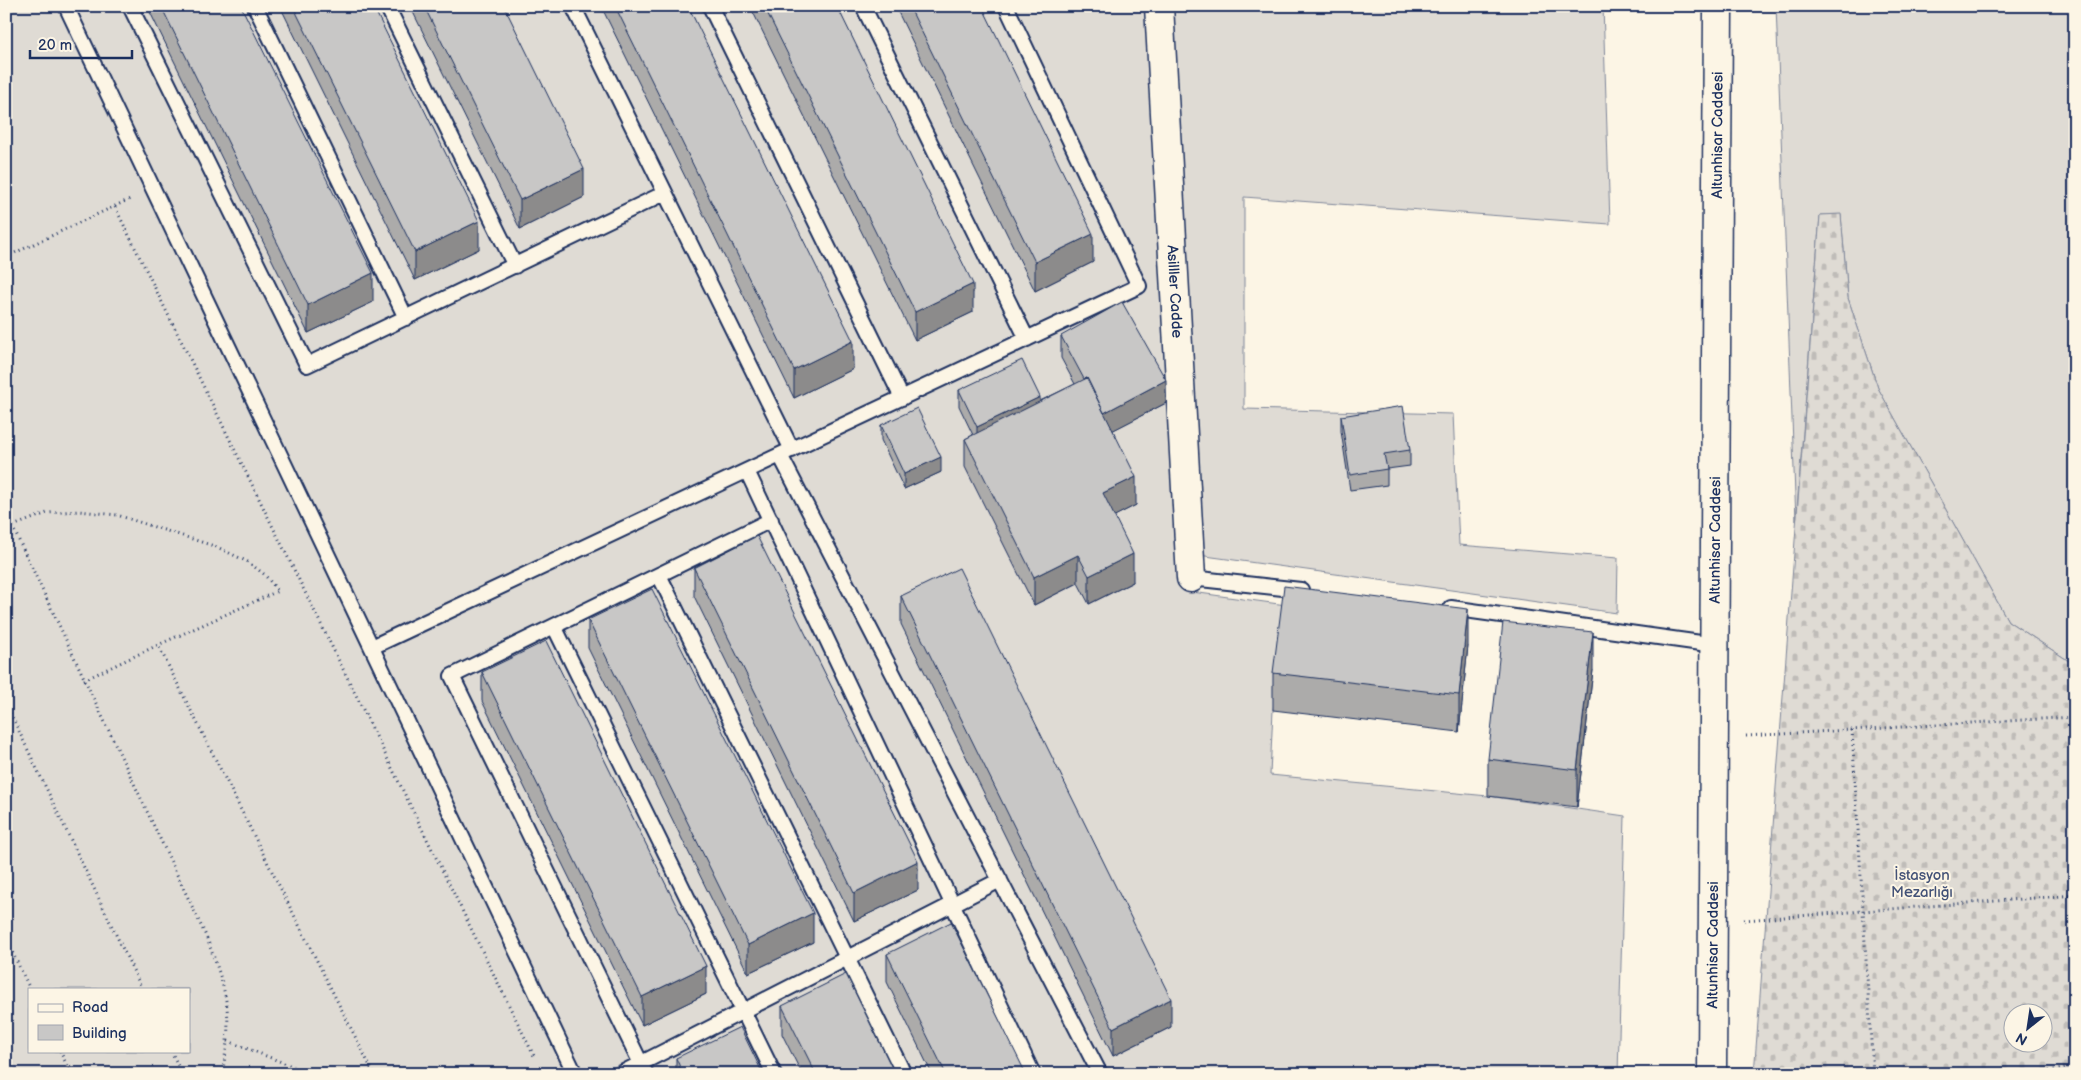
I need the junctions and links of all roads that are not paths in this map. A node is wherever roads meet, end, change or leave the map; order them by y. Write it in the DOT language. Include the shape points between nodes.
graph roads {
  1 [pos="130,6"];
  2 [pos="255,6"];
  3 [pos="387,6"];
  4 [pos="573,6"];
  5 [pos="710,6"];
  6 [pos="862,6"];
  7 [pos="1006,6"];
  8 [pos="1159,6"];
  9 [pos="1718,6"];
  10 [pos="68,7"];
  11 [pos="665,193"];
  12 [pos="515,266"];
  13 [pos="406,318"];
  14 [pos="1027,339"];
  15 [pos="902,398"];
  16 [pos="786,452"];
  17 [pos="748,470"];
  18 [pos="771,520"];
  19 [pos="659,575"];
  20 [pos="1191,578"];
  21 [pos="1317,592"];
  22 [pos="1442,606"];
  23 [pos="554,626"];
  24 [pos="1715,645"];
  25 [pos="372,648"];
  26 [pos="1000,880"];
  27 [pos="953,904"];
  28 [pos="847,958"];
  29 [pos="744,1011"];
  30 [pos="644,1068"];
  31 [pos="575,1074"];
  32 [pos="620,1074"];
  33 [pos="774,1074"];
  34 [pos="904,1074"];
  35 [pos="1034,1074"];
  36 [pos="1100,1074"];
  37 [pos="1712,1074"];
  1 -- 13 [label="lane" via="307,365"];
  2 -- 13 [label="lane"];
  3 -- 12 [label="lane"];
  4 -- 11 [label="lane"];
  5 -- 15 [label="lane"];
  6 -- 14 [label="lane"];
  7 -- 14 [label="lane" via="1139,286"];
  8 -- 20 [label="street, Asilller Cadde"];
  9 -- 24 [label="street, Altunhisar Caddesi"];
  10 -- 25 [label="lane"];
  11 -- 12 [label="lane"];
  11 -- 16 [label="lane"];
  12 -- 13 [label="lane"];
  14 -- 15 [label="lane"];
  15 -- 16 [label="lane"];
  16 -- 17 [label="lane"];
  16 -- 26 [label="lane"];
  17 -- 18 [label="lane"];
  17 -- 25 [label="lane"];
  18 -- 19 [label="lane"];
  18 -- 27 [label="lane"];
  19 -- 23 [label="lane"];
  19 -- 28 [label="lane"];
  20 -- 21 [label="lane"];
  22 -- 24 [label="lane"];
  23 -- 29 [label="lane"];
  23 -- 30 [label="lane" via="452,676"];
  24 -- 37 [label="street, Altunhisar Caddesi"];
  25 -- 31 [label="lane"];
  26 -- 27 [label="lane"];
  26 -- 36 [label="lane"];
  27 -- 28 [label="lane"];
  27 -- 35 [label="lane"];
  28 -- 29 [label="lane"];
  28 -- 34 [label="lane"];
  29 -- 30 [label="lane"];
  29 -- 33 [label="lane"];
  30 -- 32 [label="lane"];
}
